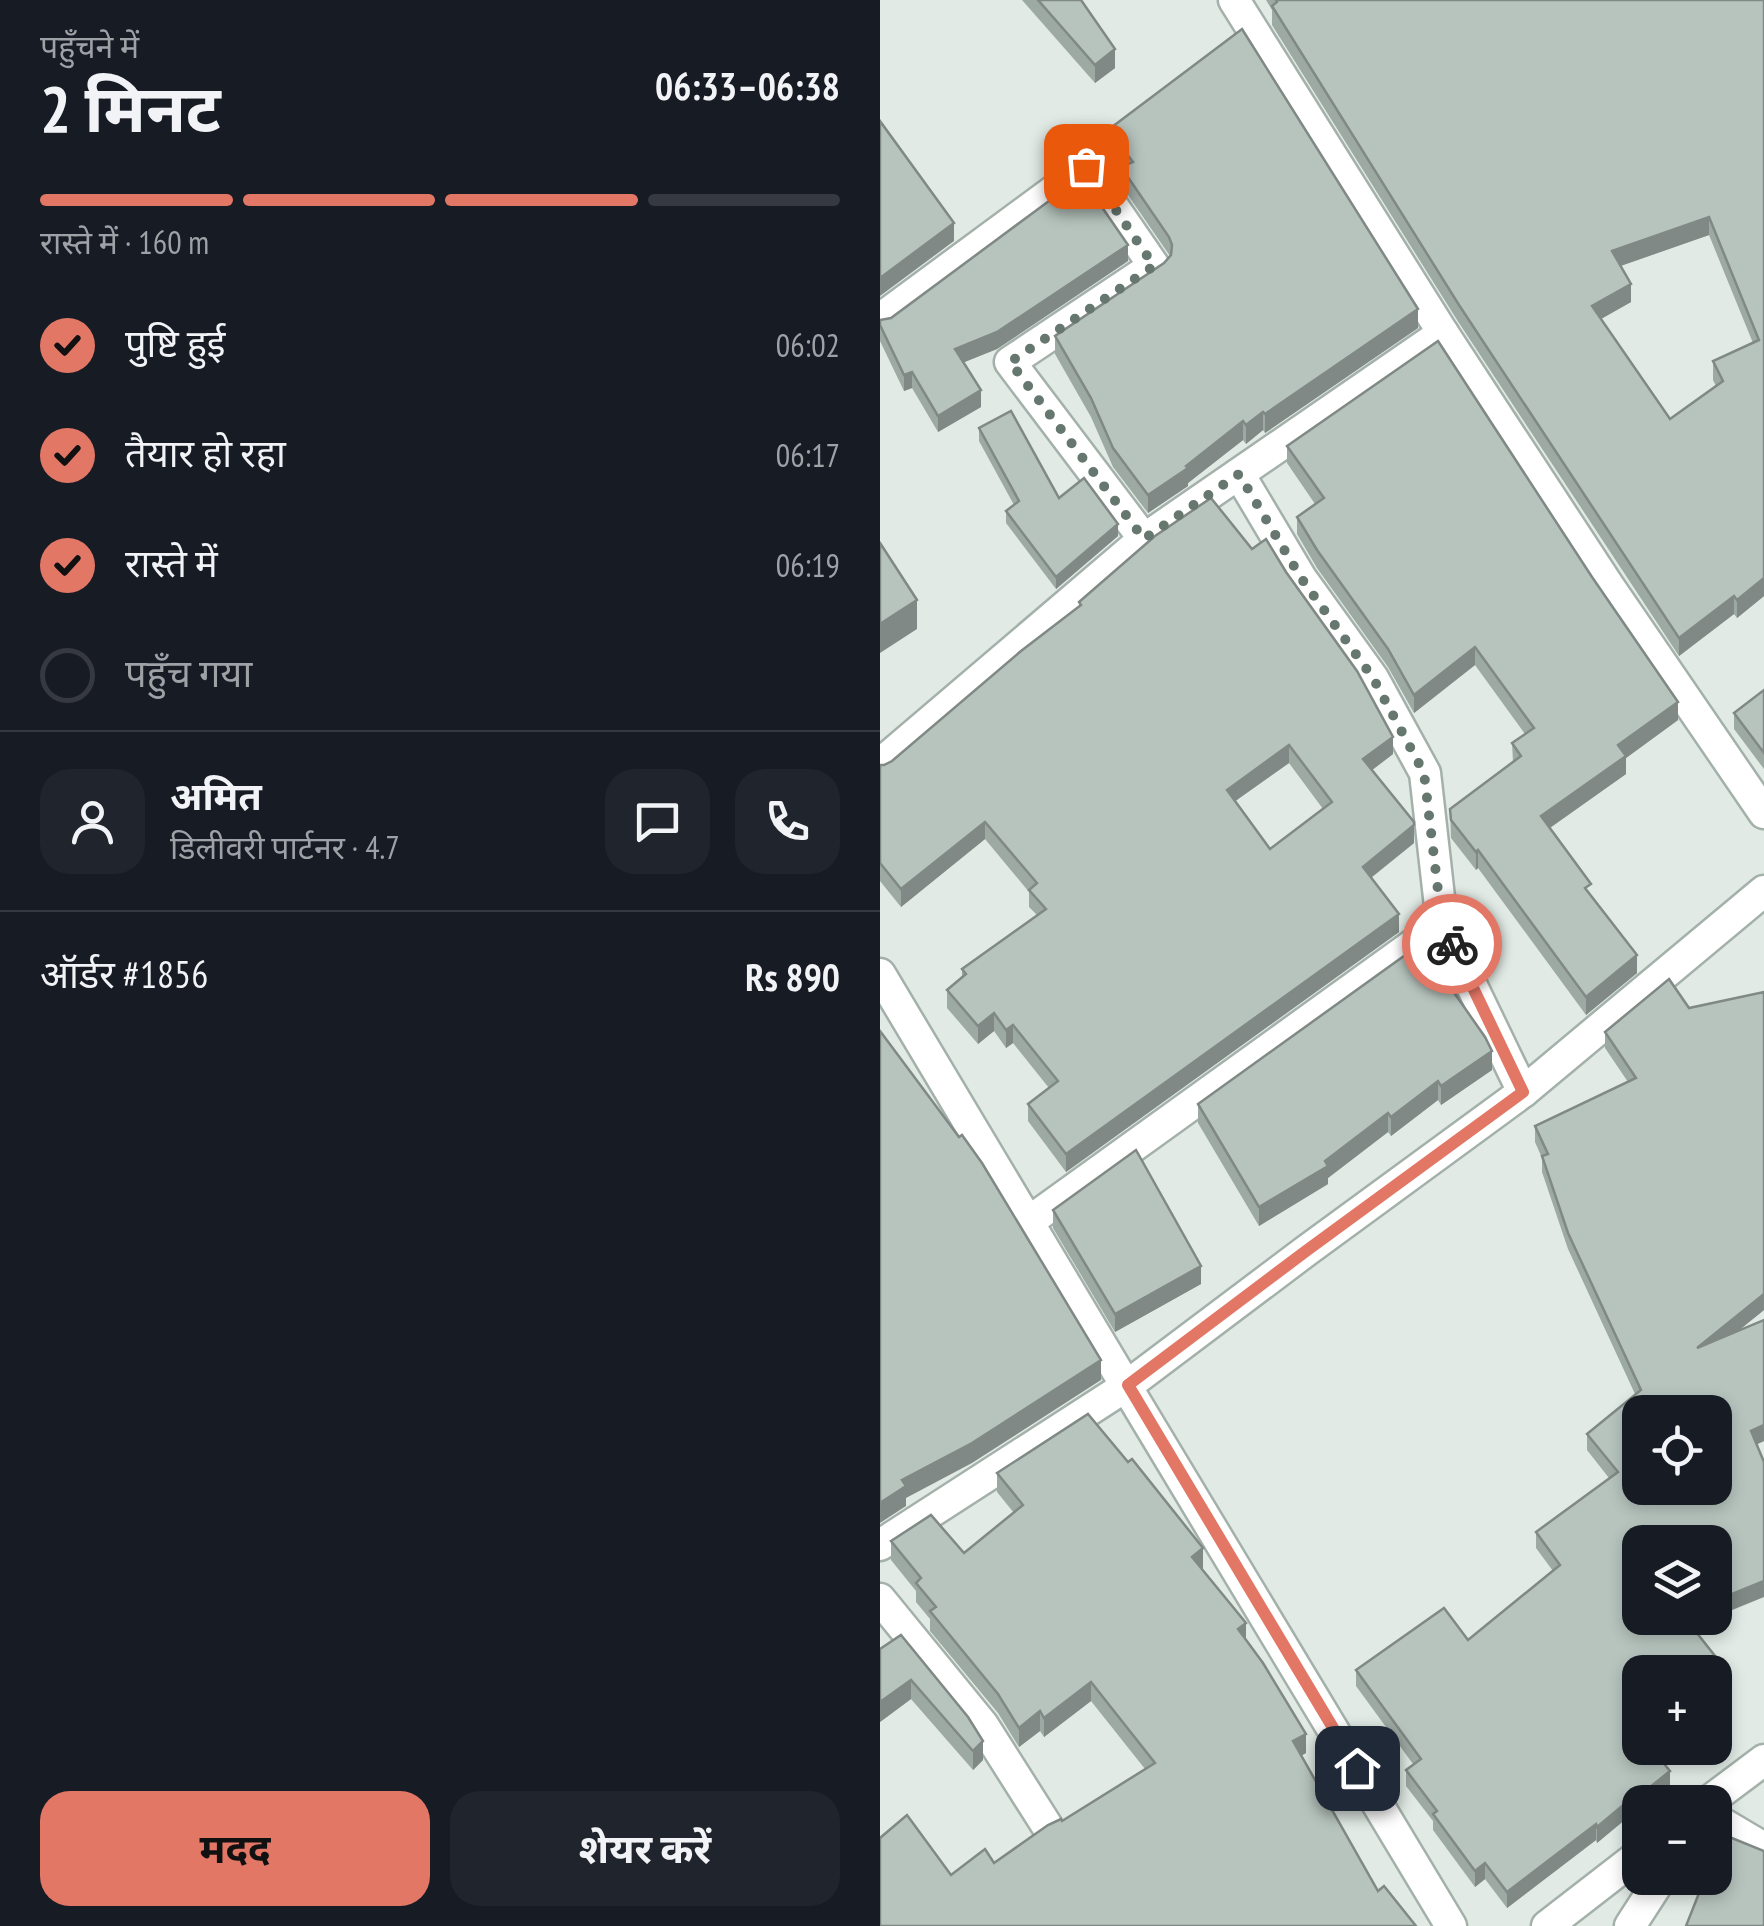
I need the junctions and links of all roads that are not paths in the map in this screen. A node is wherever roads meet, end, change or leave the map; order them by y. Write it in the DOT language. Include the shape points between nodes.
graph roads {
  1 [pos="1234,0"];
  2 [pos="880,319"];
  3 [pos="1442,333"];
  4 [pos="1239,474"];
  5 [pos="1144,539"];
  6 [pos="880,764"];
  7 [pos="1764,813"];
  8 [pos="1764,891"];
  9 [pos="1442,924"];
  10 [pos="880,974"];
  11 [pos="1523,1092"];
  12 [pos="1027,1223"];
  13 [pos="1128,1385"];
  14 [pos="880,1545"];
  15 [pos="880,1599"];
  16 [pos="1764,1760"];
  17 [pos="1731,1785"];
  18 [pos="1047,1826"];
  19 [pos="1732,1829"];
  20 [pos="1764,1848"];
  21 [pos="1622,1868"];
  22 [pos="1649,1895"];
  23 [pos="1452,1926"];
  24 [pos="1547,1926"];
  25 [pos="1630,1926"];
  1 -- 3 [label="street"];
  2 -- 5 [label="street" via="1086,166 1154,266 1010,362"];
  3 -- 4 [label="street"];
  3 -- 7 [label="street"];
  4 -- 5 [label="street"];
  4 -- 9 [label="street" via="1301,578 1373,678 1424,773"];
  5 -- 6 [label="street"];
  8 -- 11 [label="street"];
  9 -- 11 [label="street"];
  9 -- 12 [label="street"];
  10 -- 12 [label="street"];
  11 -- 13 [label="street"];
  12 -- 13 [label="street"];
  13 -- 14 [label="street"];
  13 -- 23 [label="street"];
  15 -- 18 [label="street" via="983,1725"];
  16 -- 17 [label="street"];
  19 -- 20 [label="street"];
  21 -- 24 [label="street"];
  22 -- 25 [label="street"];
}
